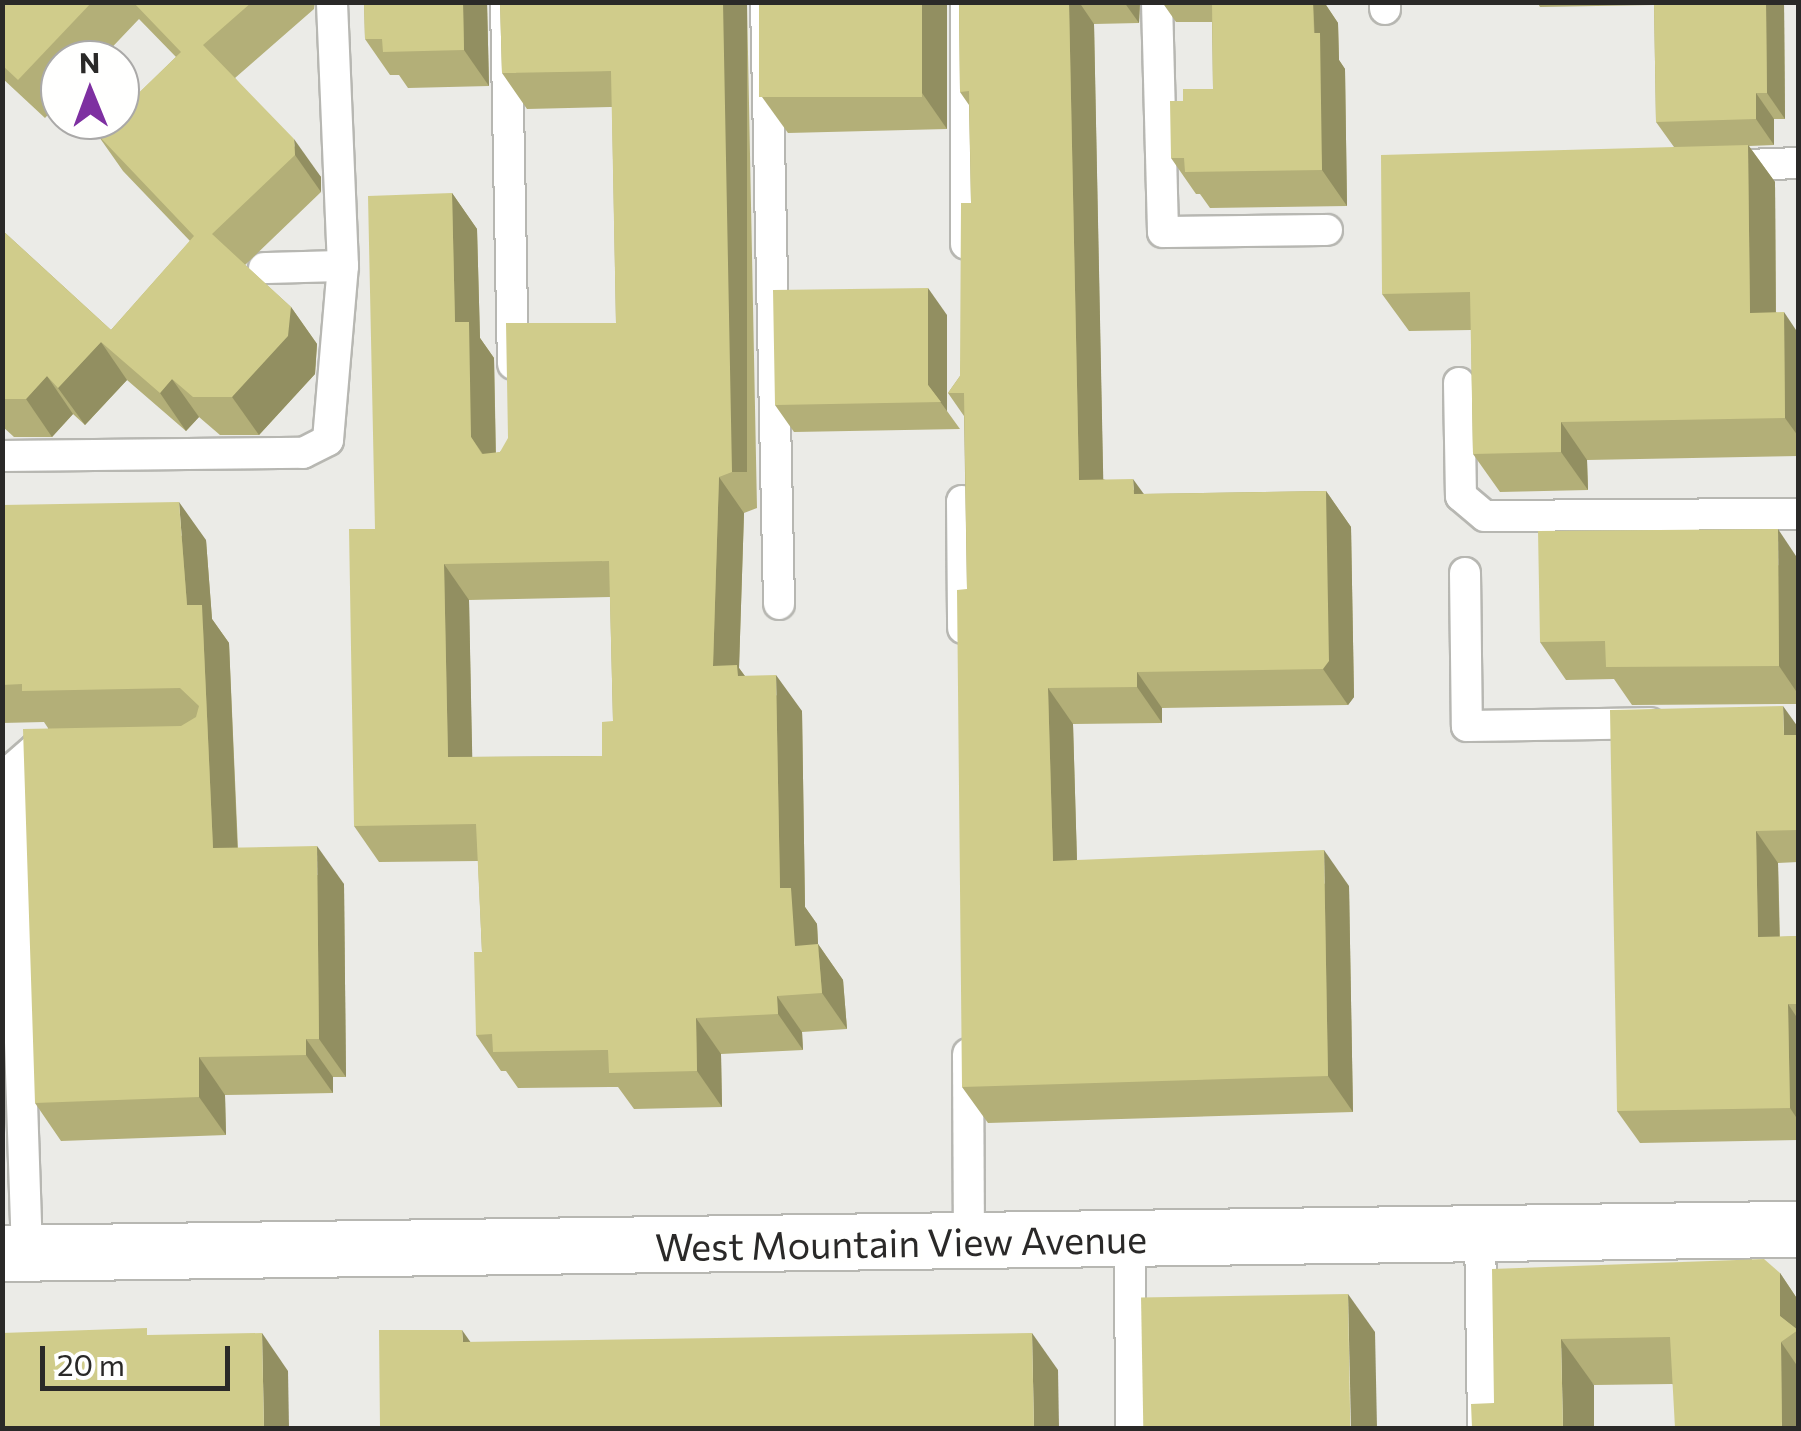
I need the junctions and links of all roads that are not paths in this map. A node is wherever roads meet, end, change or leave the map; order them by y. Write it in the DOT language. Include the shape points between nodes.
graph roads {
  1 [pos="332,2"];
  2 [pos="506,2"];
  3 [pos="766,2"];
  4 [pos="966,2"];
  5 [pos="1157,2"];
  6 [pos="1798,164"];
  7 [pos="1682,167"];
  8 [pos="1326,230"];
  9 [pos="343,266"];
  10 [pos="264,268"];
  11 [pos="966,276"];
  12 [pos="1459,384"];
  13 [pos="514,394"];
  14 [pos="2,456"];
  15 [pos="962,501"];
  16 [pos="1798,514"];
  17 [pos="1465,573"];
  18 [pos="779,604"];
  19 [pos="964,659"];
  20 [pos="1681,723"];
  21 [pos="93,747"];
  22 [pos="968,1015"];
  23 [pos="1798,1229"];
  24 [pos="1480,1232"];
  25 [pos="1130,1238"];
  26 [pos="968,1240"];
  27 [pos="15,1253"];
  28 [pos="1131,1428"];
  29 [pos="1483,1428"];
  1 -- 9 [label="lane"];
  2 -- 13 [label="lane"];
  3 -- 18 [label="lane"];
  4 -- 11 [label="lane"];
  5 -- 8 [label="lane" via="1164,232"];
  6 -- 7 [label="lane"];
  9 -- 10 [label="lane"];
  9 -- 14 [label="lane" via="332,426 317,449"];
  12 -- 16 [label="lane" via="1461,496 1485,516"];
  15 -- 19 [label="lane"];
  17 -- 20 [label="lane" via="1466,726"];
  21 -- 27 [label="lane" via="36,748 11,770"];
  22 -- 26 [label="lane"];
  23 -- 24 [label="street, West Mountain View Avenue"];
  24 -- 25 [label="street, West Mountain View Avenue"];
  24 -- 29 [label="lane"];
  25 -- 26 [label="street, West Mountain View Avenue"];
  25 -- 28 [label="lane"];
  26 -- 27 [label="street, West Mountain View Avenue"];
}
